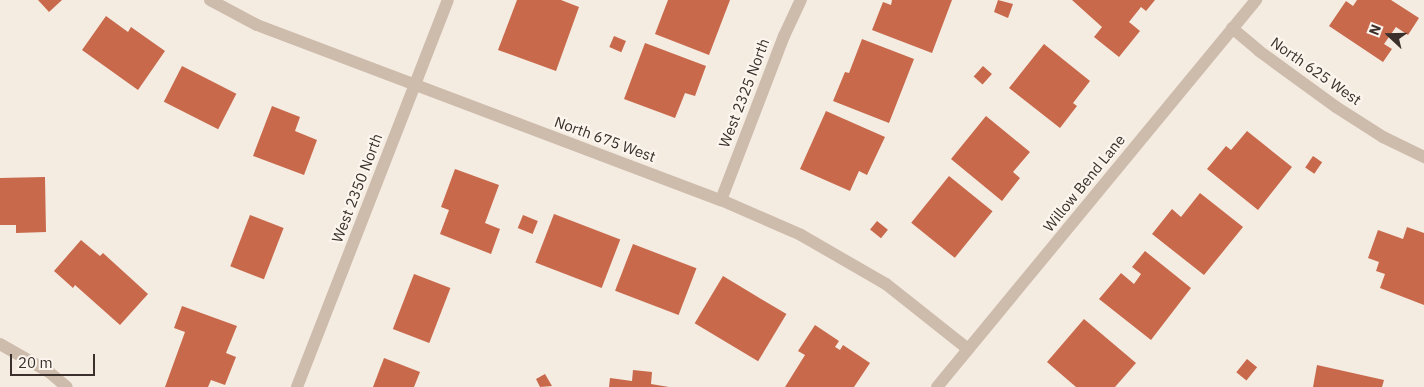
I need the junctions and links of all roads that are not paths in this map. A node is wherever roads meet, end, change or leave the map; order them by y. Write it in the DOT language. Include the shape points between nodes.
graph roads {
  1 [pos="210,0"];
  2 [pos="448,0"];
  3 [pos="801,0"];
  4 [pos="1256,0"];
  5 [pos="1232,28"];
  6 [pos="414,86"];
  7 [pos="1424,158"];
  8 [pos="720,200"];
  9 [pos="0,344"];
  10 [pos="968,349"];
  11 [pos="67,387"];
  12 [pos="297,387"];
  13 [pos="937,387"];
  1 -- 6 [label="street, North 675 West" via="256,25"];
  2 -- 6 [label="street, West 2350 North"];
  3 -- 8 [label="street, West 2325 North"];
  4 -- 5 [label="street, Willow Bend Lane"];
  5 -- 7 [label="street, North 625 West" via="1329,101 1383,137"];
  5 -- 10 [label="street, Willow Bend Lane"];
  6 -- 8 [label="street, North 675 West"];
  6 -- 12 [label="street, West 2350 North"];
  8 -- 10 [label="street, North 675 West" via="801,235 886,284"];
  9 -- 11 [label="street" via="49,372"];
  10 -- 13 [label="street, Willow Bend Lane"];
}
